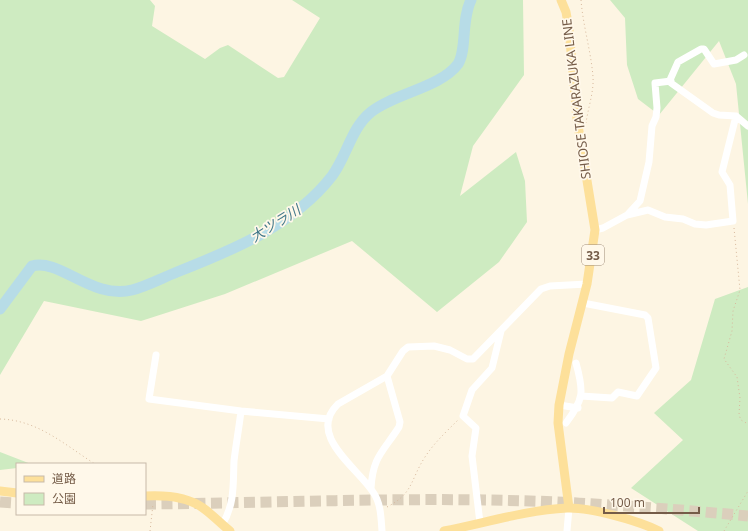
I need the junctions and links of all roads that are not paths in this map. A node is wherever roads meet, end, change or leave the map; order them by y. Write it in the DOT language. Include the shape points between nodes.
graph roads {
  1 [pos="560,0"];
  2 [pos="744,55"];
  3 [pos="671,81"];
  4 [pos="736,116"];
  5 [pos="748,126"];
  6 [pos="627,215"];
  7 [pos="595,230"];
  8 [pos="588,284"];
  9 [pos="583,303"];
  10 [pos="501,330"];
  11 [pos="156,355"];
  12 [pos="576,363"];
  13 [pos="387,376"];
  14 [pos="581,396"];
  15 [pos="559,405"];
  16 [pos="578,408"];
  17 [pos="241,411"];
  18 [pos="329,419"];
  19 [pos="566,423"];
  20 [pos="371,488"];
  21 [pos="0,491"];
  22 [pos="16,493"];
  23 [pos="149,495"];
  24 [pos="569,508"];
  25 [pos="480,524"];
  26 [pos="222,525"];
  27 [pos="230,531"];
  28 [pos="382,531"];
  29 [pos="444,531"];
  30 [pos="567,531"];
  31 [pos="659,531"];
  1 -- 7 [label="main road, SHIOSE TAKARAZUKA LINE / 33" via="566,12 569,29 578,132"];
  2 -- 3 [label="street" via="736,60 714,64 701,48 678,62"];
  3 -- 4 [label="street" via="713,113"];
  3 -- 6 [label="street" via="655,83 657,108 652,126 649,162 640,201"];
  4 -- 5 [label="street"];
  4 -- 6 [label="street" via="722,172 730,185 733,221 695,224 648,210"];
  6 -- 7 [label="street"];
  7 -- 8 [label="main road, SHIOSE TAKARAZUKA LINE / 33"];
  8 -- 9 [label="main road, SHIOSE TAKARAZUKA LINE / 33"];
  8 -- 10 [label="street" via="550,286 541,289"];
  9 -- 14 [label="street" via="645,315 648,318 656,368 637,396 618,392 612,398"];
  9 -- 15 [label="main road, SHIOSE TAKARAZUKA LINE / 33"];
  10 -- 13 [label="street" via="473,359 434,346 408,347"];
  10 -- 25 [label="street" via="492,368 472,390 463,416 476,428 472,456"];
  11 -- 17 [label="street" via="149,399"];
  12 -- 14 [label="street" via="582,383"];
  13 -- 18 [label="street" via="338,404"];
  13 -- 20 [label="street" via="400,422 378,455"];
  14 -- 16 [label="street"];
  15 -- 16 [label="street"];
  15 -- 24 [label="main road, SHIOSE TAKARAZUKA LINE / 33" via="558,429"];
  16 -- 19 [label="street"];
  17 -- 18 [label="street"];
  17 -- 26 [label="street" via="234,462 234,485 229,514"];
  18 -- 20 [label="street" via="332,442"];
  20 -- 28 [label="street" via="380,510"];
  21 -- 22 [label="main road"];
  23 -- 26 [label="main road" via="186,500 202,507"];
  24 -- 25 [label="main road" via="539,511"];
  24 -- 30 [label="street"];
  24 -- 31 [label="main road" via="608,515 647,525"];
  25 -- 29 [label="main road"];
  26 -- 27 [label="main road"];
}
